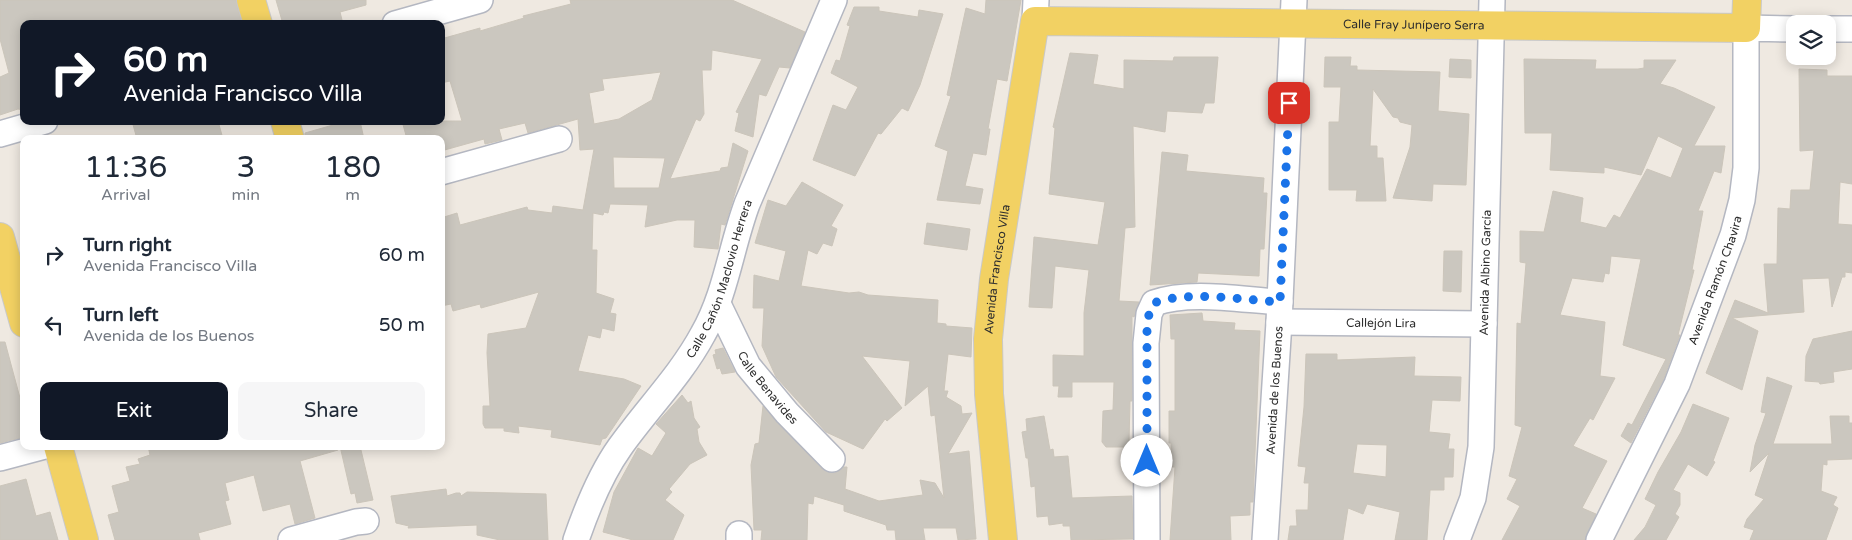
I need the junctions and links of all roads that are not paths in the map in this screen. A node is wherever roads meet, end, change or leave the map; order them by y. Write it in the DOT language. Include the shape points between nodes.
graph roads {
  1 [pos="252,0"];
  2 [pos="480,0"];
  3 [pos="834,0"];
  4 [pos="1747,0"];
  5 [pos="1035,11"];
  6 [pos="1293,12"];
  7 [pos="1491,13"];
  8 [pos="257,20"];
  9 [pos="409,20"];
  10 [pos="1746,28"];
  11 [pos="1786,29"];
  12 [pos="1836,29"];
  13 [pos="1852,29"];
  14 [pos="31,125"];
  15 [pos="0,134"];
  16 [pos="558,139"];
  17 [pos="445,171"];
  18 [pos="0,237"];
  19 [pos="13,291"];
  20 [pos="718,304"];
  21 [pos="20,311"];
  22 [pos="1279,312"];
  23 [pos="1484,324"];
  24 [pos="30,450"];
  25 [pos="59,450"];
  26 [pos="0,458"];
  27 [pos="832,459"];
  28 [pos="366,521"];
  29 [pos="84,540"];
  30 [pos="291,540"];
  31 [pos="576,540"];
  32 [pos="1003,540"];
  33 [pos="1147,540"];
  34 [pos="1265,540"];
  35 [pos="1457,540"];
  36 [pos="1600,540"];
  1 -- 8 [label="main road"];
  2 -- 9 [label="street"];
  3 -- 20 [label="street, Calle Cañón Maclovio Herrera" via="734,238"];
  4 -- 10 [label="main road, Avenida Ramón Chavira"];
  5 -- 6 [label="main road, Calle Fray Junípero Serra"];
  5 -- 32 [label="main road, Avenida Francisco Villa" via="994,279 988,339 989,394"];
  6 -- 7 [label="main road, Calle Fray Junípero Serra"];
  6 -- 22 [label="street, Avenida de los Buenos"];
  7 -- 10 [label="main road, Calle Fray Junípero Serra"];
  7 -- 23 [label="street, Avenida Albino García"];
  10 -- 11 [label="street, Calle Fray Junípero Serra"];
  10 -- 36 [label="street, Avenida Ramón Chavira" via="1746,168 1733,234 1677,384"];
  12 -- 13 [label="street"];
  14 -- 15 [label="street"];
  16 -- 17 [label="street"];
  18 -- 19 [label="main road"];
  19 -- 21 [label="main road"];
  20 -- 27 [label="street, Calle Benavides" via="748,366 787,413"];
  20 -- 31 [label="street, Calle Cañón Maclovio Herrera" via="703,335 676,375 619,448 587,508"];
  22 -- 23 [label="street, Callejón Lira"];
  22 -- 33 [label="street" via="1193,297 1154,303 1149,314 1146,343"];
  22 -- 34 [label="street, Avenida de los Buenos"];
  23 -- 35 [label="street, Avenida Albino García" via="1481,447 1473,498"];
  24 -- 26 [label="street"];
  25 -- 29 [label="main road"];
  28 -- 30 [label="street"];
}
